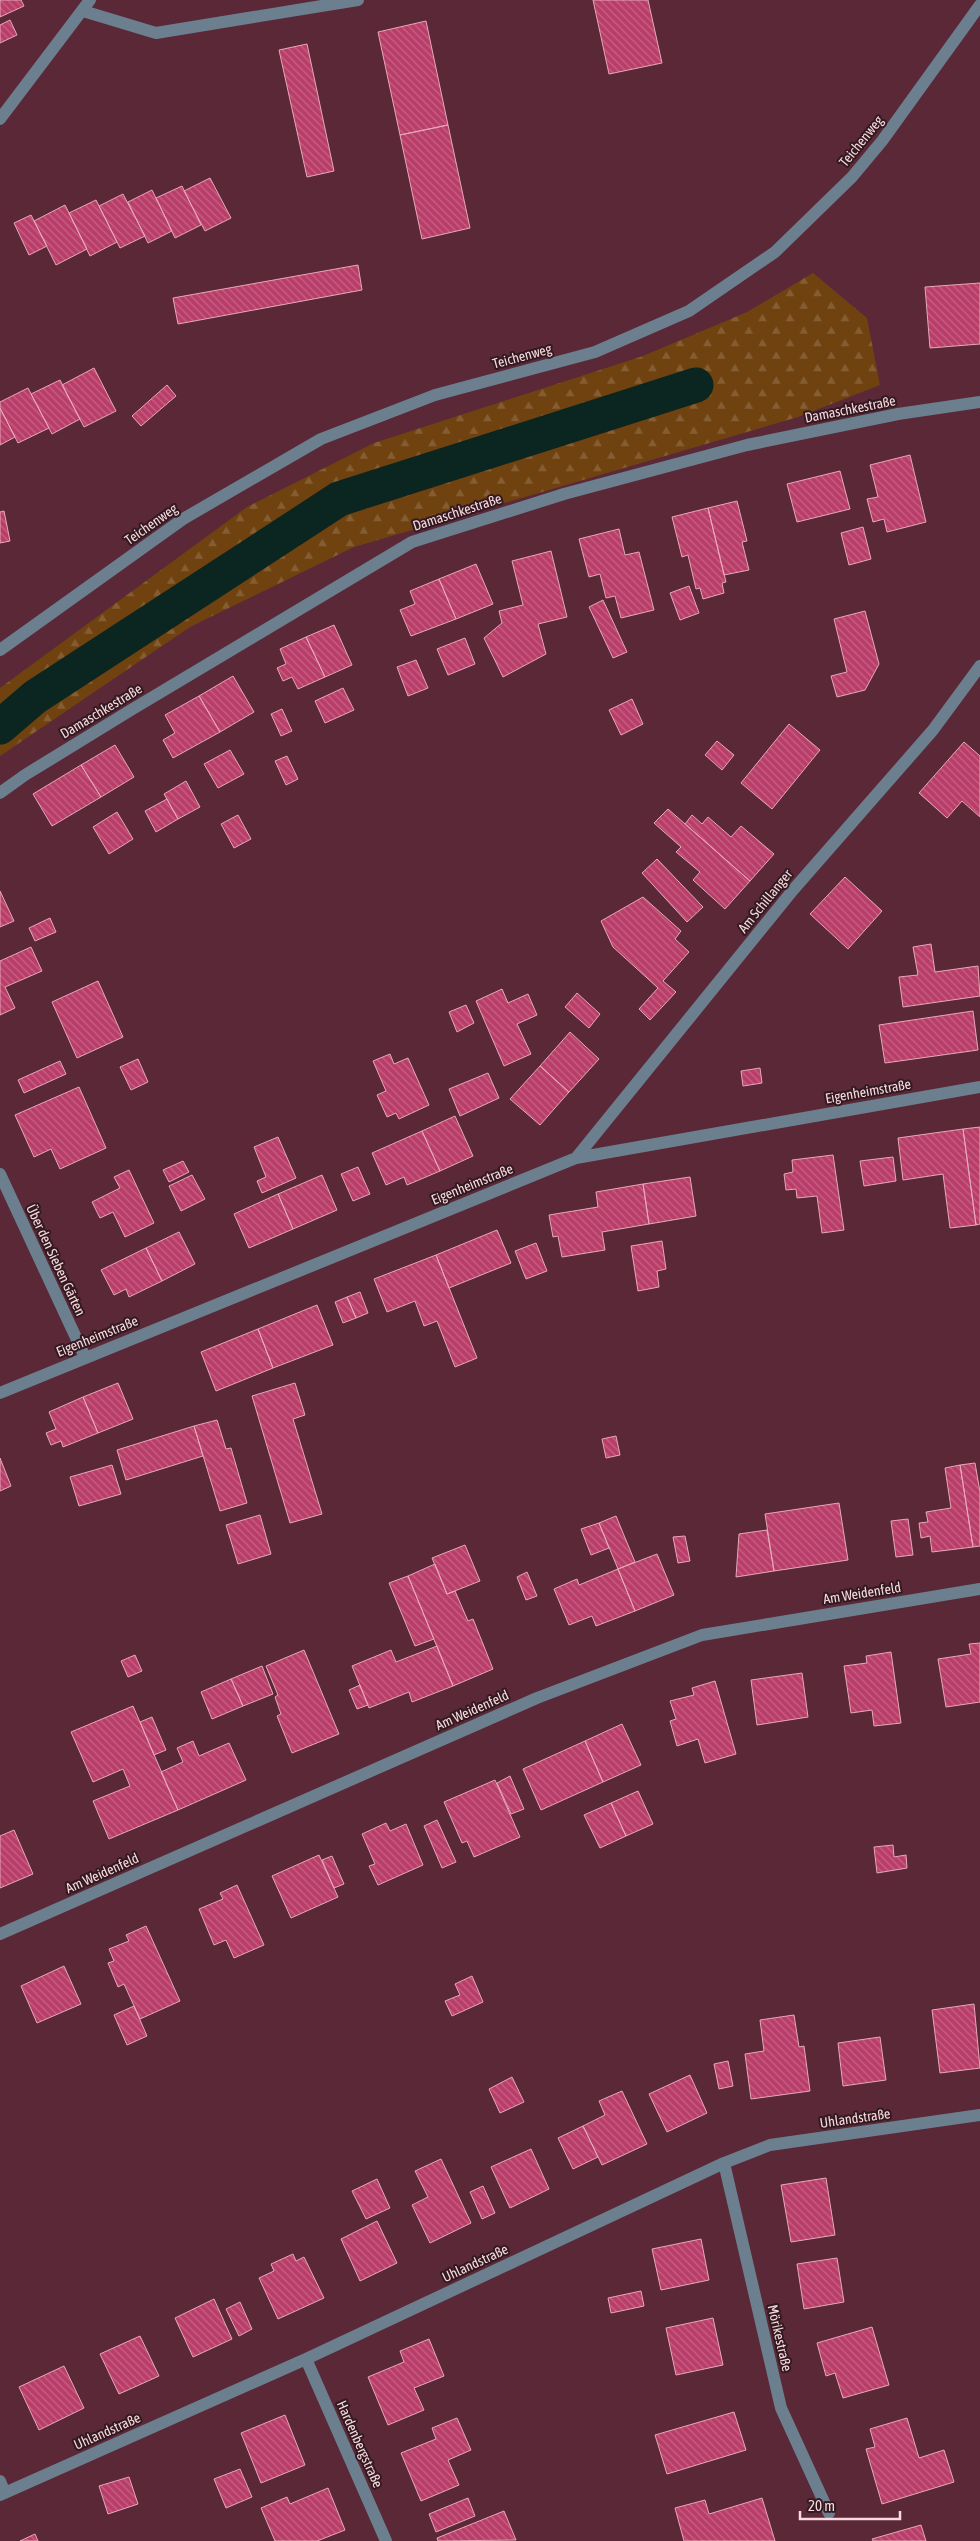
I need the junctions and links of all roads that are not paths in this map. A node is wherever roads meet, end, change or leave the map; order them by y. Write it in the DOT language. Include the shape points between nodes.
graph roads {
  1 [pos="358,0"];
  2 [pos="86,5"];
  3 [pos="980,5"];
  4 [pos="0,119"];
  5 [pos="980,402"];
  6 [pos="0,650"];
  7 [pos="980,666"];
  8 [pos="0,793"];
  9 [pos="980,1087"];
  10 [pos="576,1158"];
  11 [pos="0,1174"];
  12 [pos="85,1357"];
  13 [pos="0,1393"];
  14 [pos="980,1589"];
  15 [pos="0,1934"];
  16 [pos="980,2115"];
  17 [pos="724,2163"];
  18 [pos="306,2359"];
  19 [pos="0,2481"];
  20 [pos="3,2494"];
  21 [pos="829,2512"];
  22 [pos="386,2541"];
  1 -- 2 [label="street" via="156,33"];
  2 -- 4 [label="street"];
  3 -- 6 [label="street, Teichenweg" via="882,141 852,177 775,252 689,312 595,352 435,395 321,439 183,519"];
  5 -- 8 [label="street, Damaschkestraße" via="898,414 747,444 564,494 412,542 131,710"];
  7 -- 10 [label="street, Am Schillanger" via="933,730 793,890"];
  9 -- 10 [label="street, Eigenheimstraße"];
  10 -- 12 [label="street, Eigenheimstraße"];
  11 -- 12 [label="street, Über den Sieben Gärten"];
  12 -- 13 [label="street, Eigenheimstraße"];
  14 -- 15 [label="street, Am Weidenfeld" via="702,1634 537,1698"];
  16 -- 17 [label="street, Uhlandstraße" via="770,2145"];
  17 -- 18 [label="street, Uhlandstraße"];
  17 -- 21 [label="street, Mörikestraße" via="781,2408"];
  18 -- 20 [label="street, Uhlandstraße"];
  18 -- 22 [label="street, Hardenbergstraße"];
  19 -- 20 [label="street"];
}
